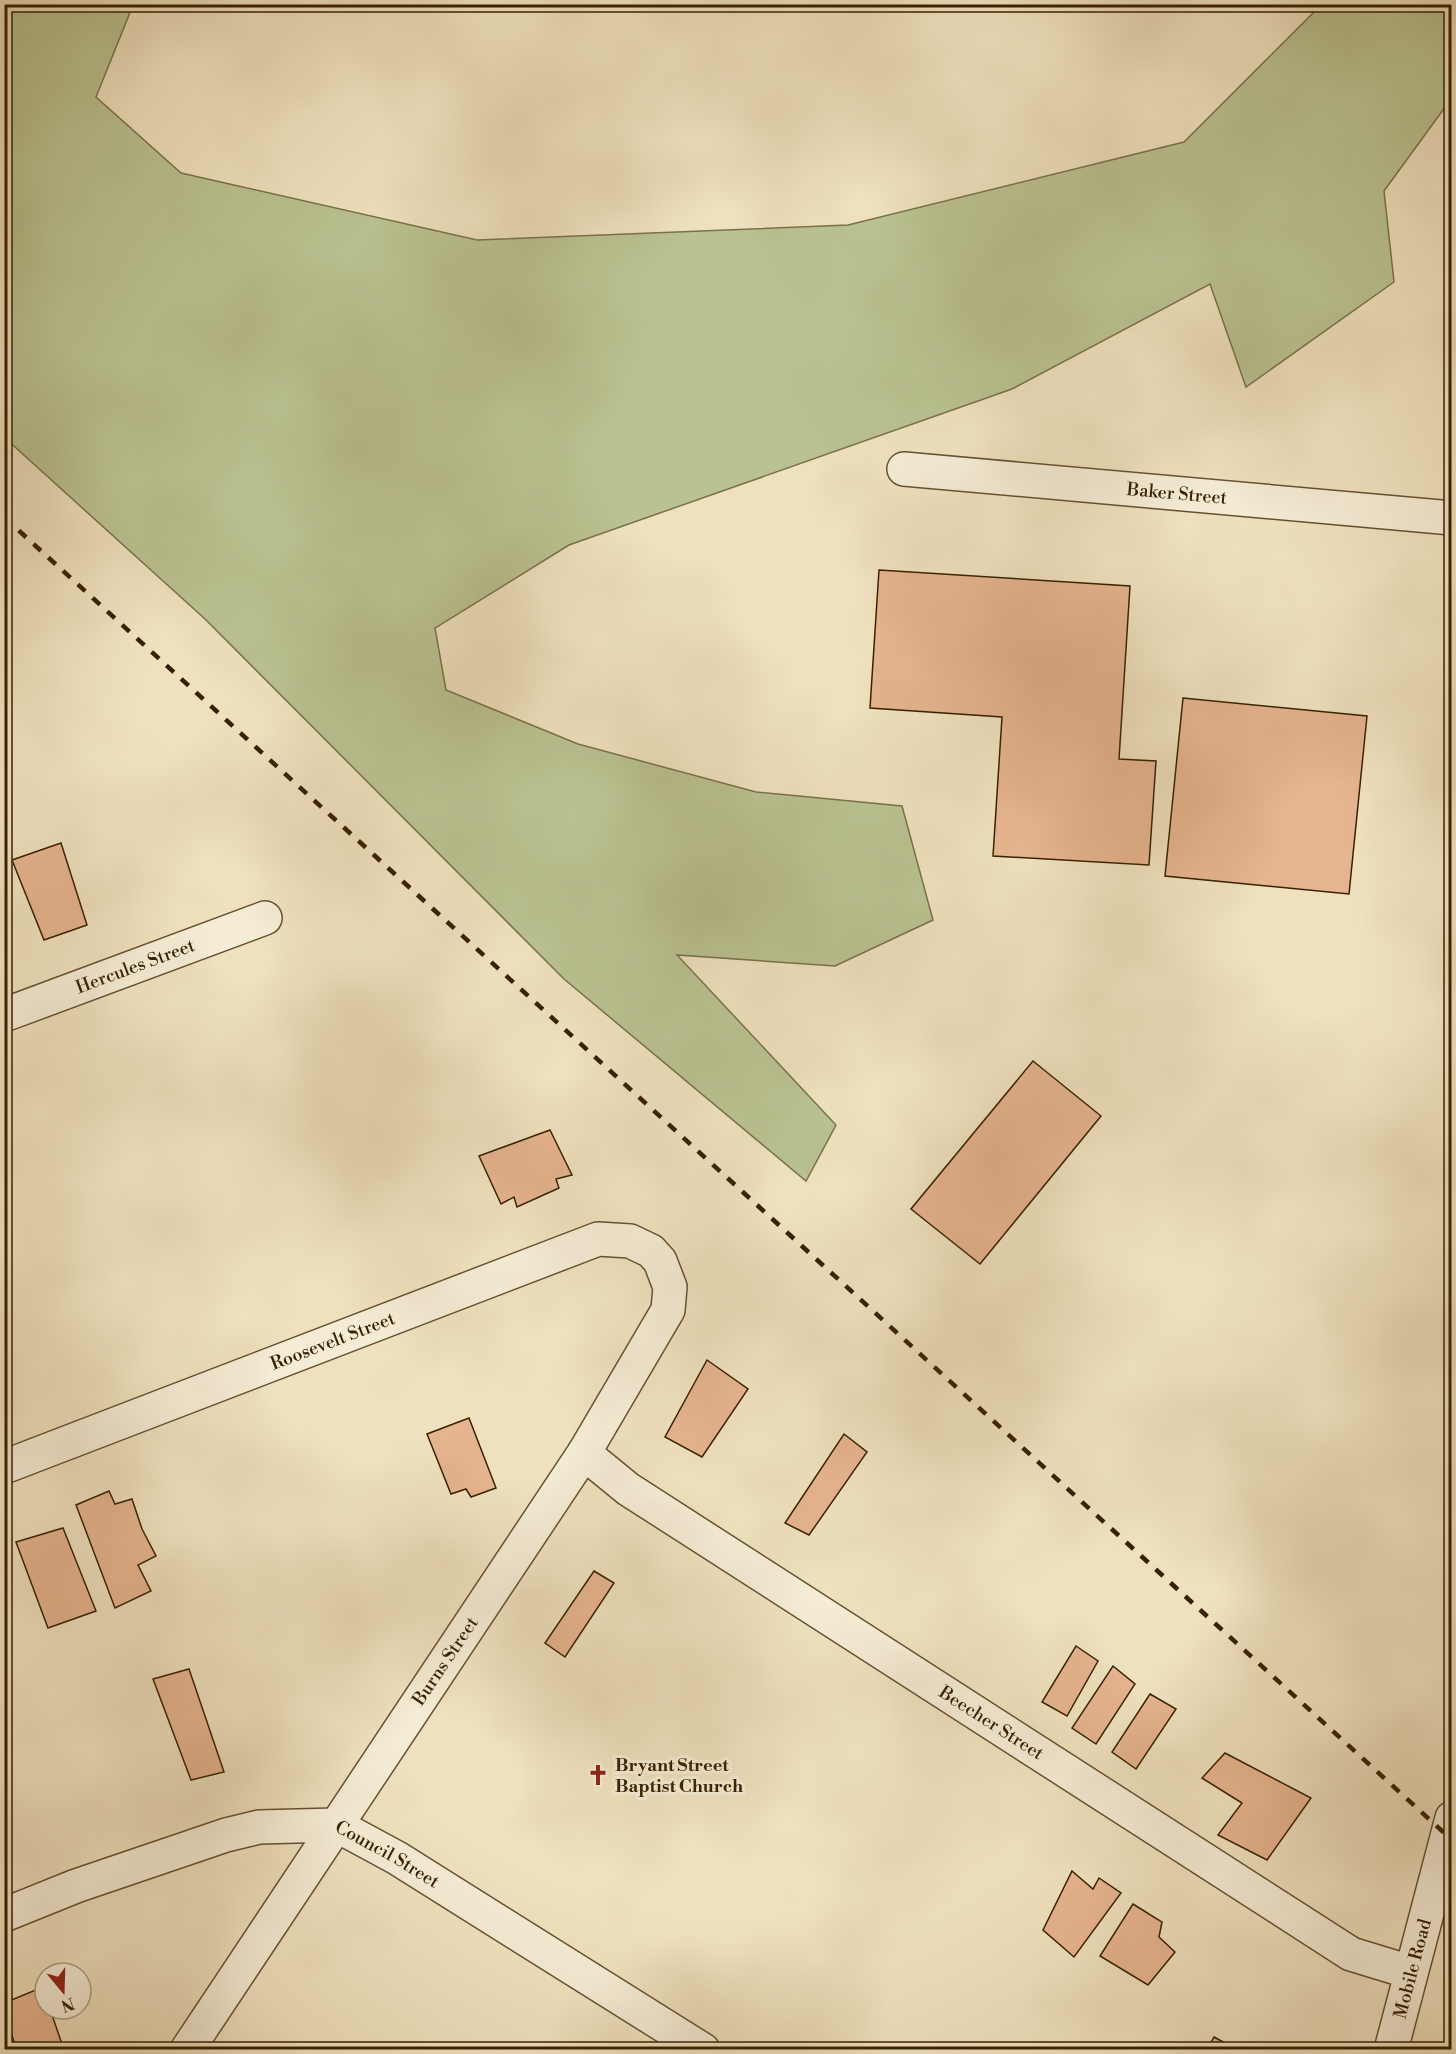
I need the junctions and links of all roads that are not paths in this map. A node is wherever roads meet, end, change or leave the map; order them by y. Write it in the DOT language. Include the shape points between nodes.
graph roads {
  1 [pos="904,469"];
  2 [pos="1452,518"];
  3 [pos="265,918"];
  4 [pos="4,1015"];
  5 [pos="660,1261"];
  6 [pos="584,1453"];
  7 [pos="4,1467"];
  8 [pos="1452,1818"];
  9 [pos="336,1826"];
  10 [pos="4,1915"];
  11 [pos="1410,1972"];
  12 [pos="187,2049"];
  13 [pos="703,2049"];
  14 [pos="1390,2049"];
  1 -- 2 [label="street, Baker Street"];
  3 -- 4 [label="street, Hercules Street"];
  5 -- 6 [label="street, Burns Street" via="670,1287 668,1310"];
  5 -- 7 [label="street, Roosevelt Street" via="651,1251 630,1241 598,1239"];
  6 -- 9 [label="street, Burns Street"];
  6 -- 11 [label="street, Beecher Street" via="628,1489 1351,1954"];
  8 -- 11 [label="street, Mobile Road"];
  9 -- 10 [label="street, Council Street" via="259,1827 226,1835"];
  9 -- 12 [label="street, Burns Street"];
  9 -- 13 [label="street, Council Street" via="397,1858"];
  11 -- 14 [label="street, Mobile Road"];
}
